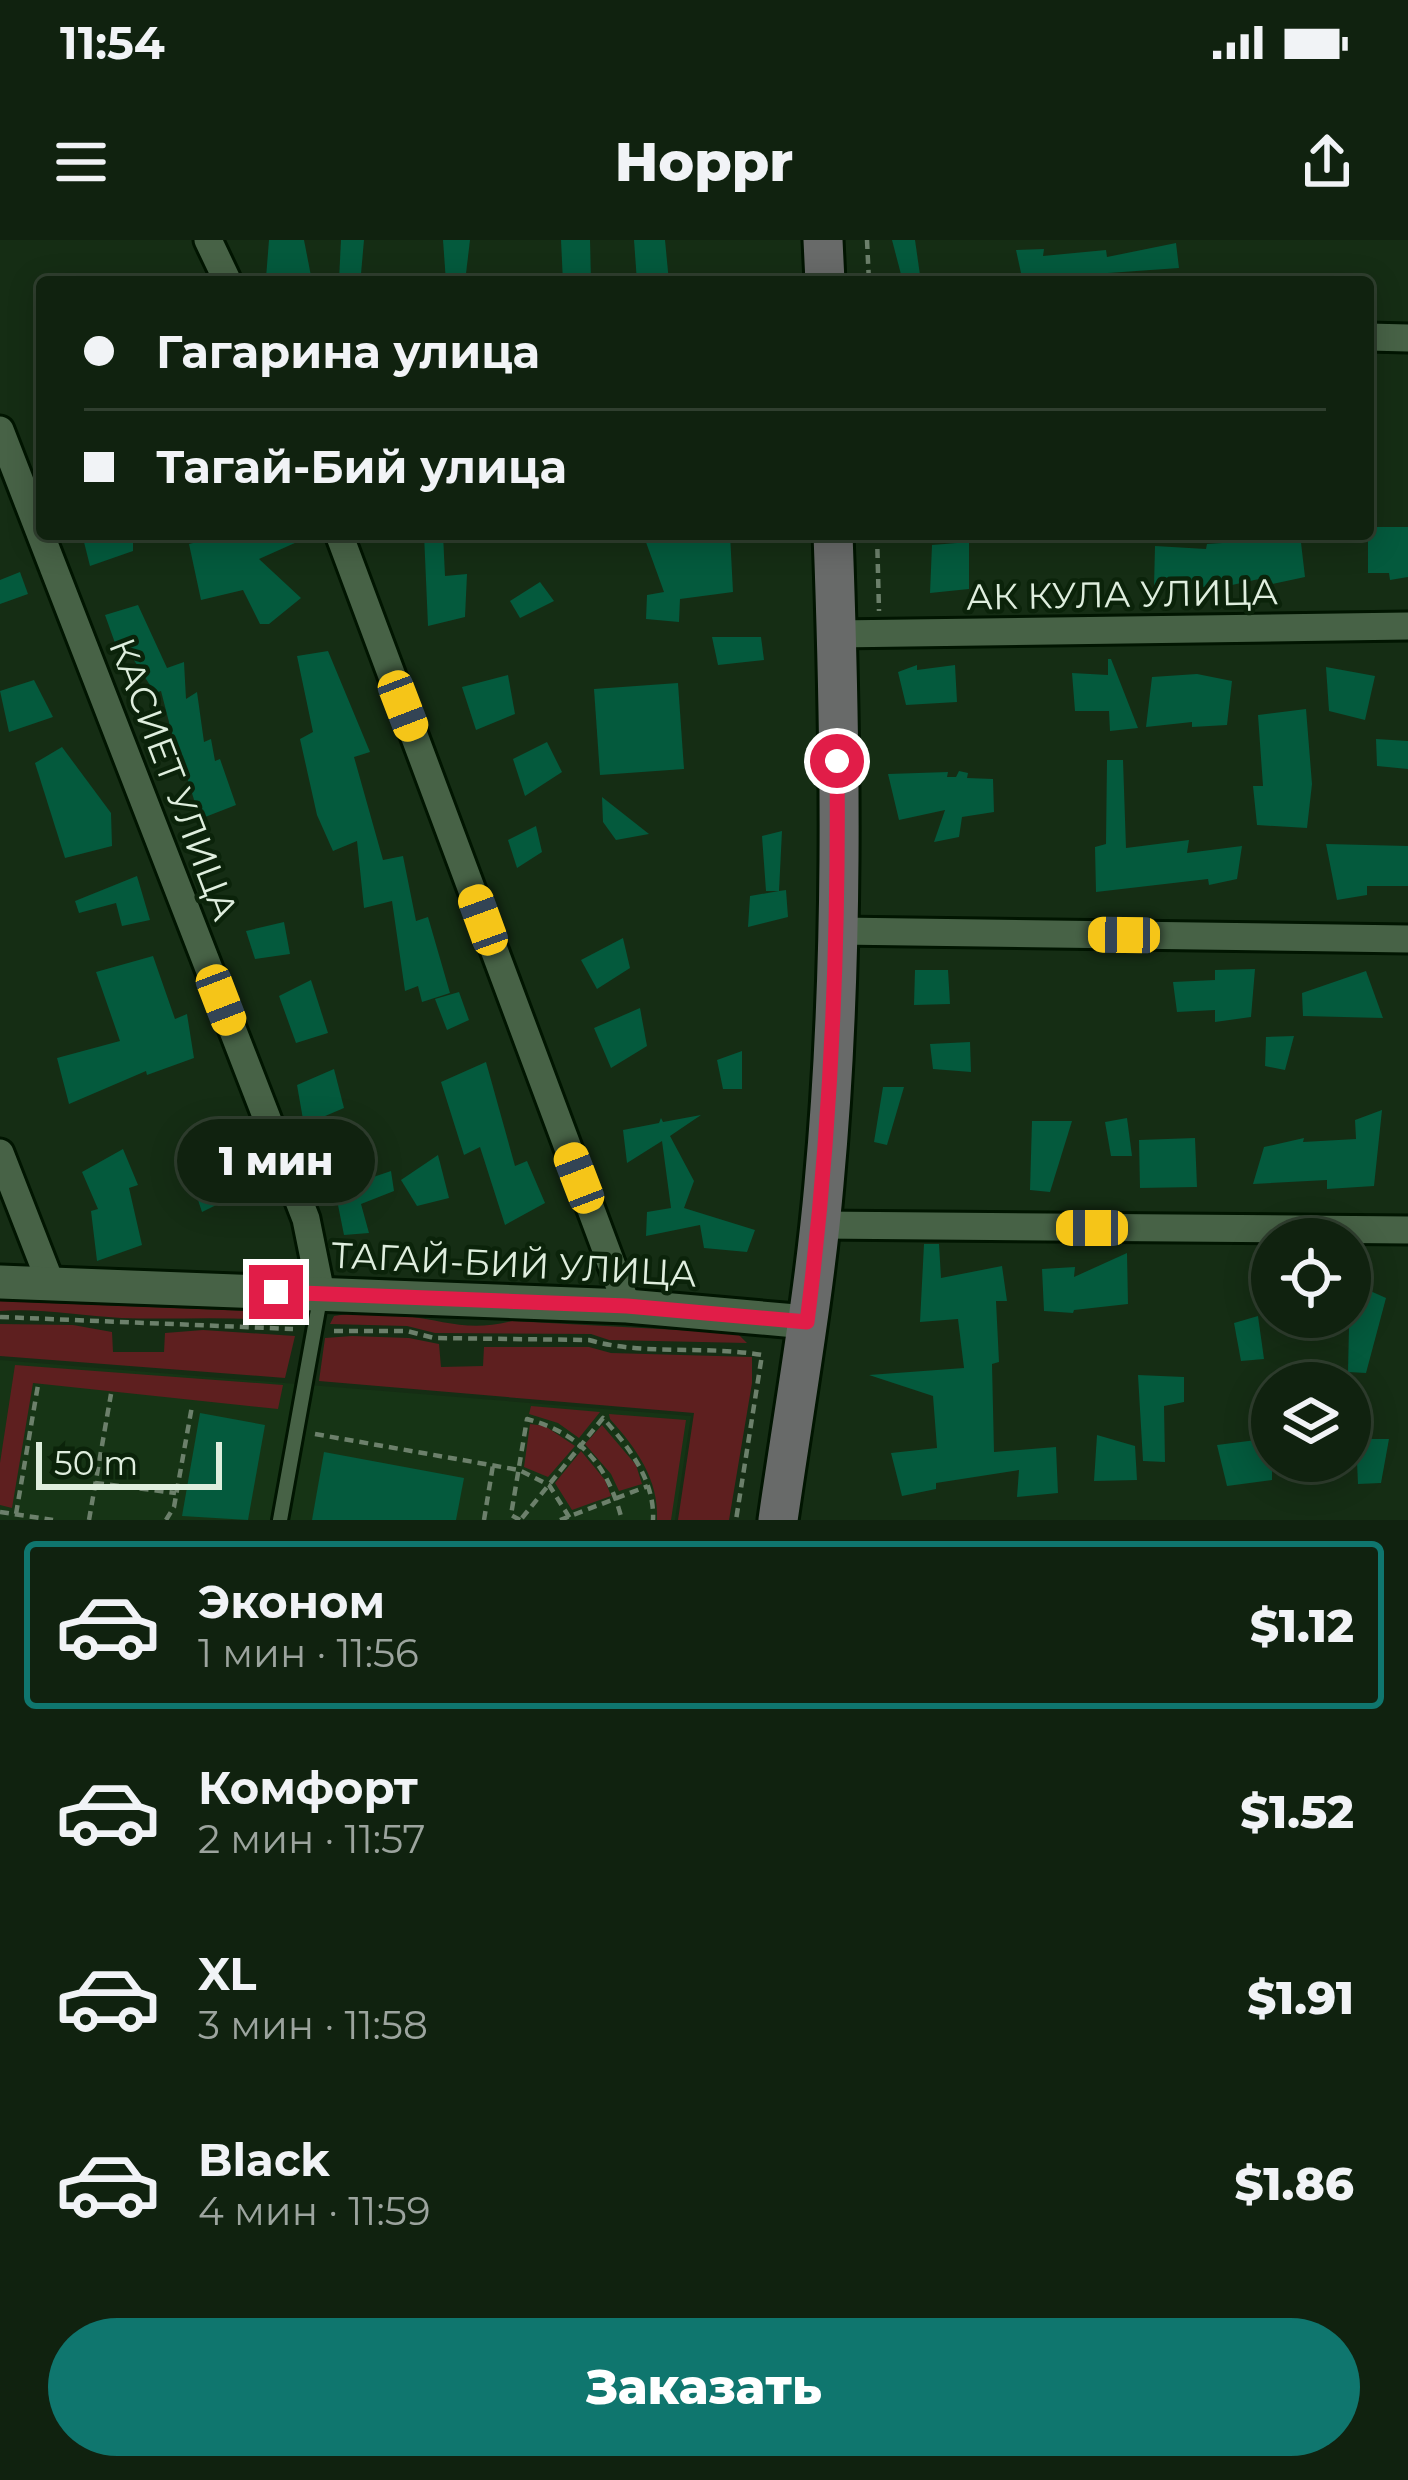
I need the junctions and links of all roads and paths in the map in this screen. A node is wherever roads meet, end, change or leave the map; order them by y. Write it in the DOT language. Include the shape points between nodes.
graph roads {
  1 [pos="208,240"];
  2 [pos="823,240"];
  3 [pos="867,240"];
  4 [pos="225,276"];
  5 [pos="824,276"];
  6 [pos="868,276"];
  7 [pos="1374,338"];
  8 [pos="1408,338"];
  9 [pos="0,430"];
  10 [pos="36,523"];
  11 [pos="43,540"];
  12 [pos="342,540"];
  13 [pos="832,540"];
  14 [pos="877,540"];
  15 [pos="880,616"];
  16 [pos="1408,626"];
  17 [pos="836,634"];
  18 [pos="839,931"];
  19 [pos="1408,939"];
  20 [pos="0,1153"];
  21 [pos="820,1225"];
  22 [pos="1408,1230"];
  23 [pos="0,1282"];
  24 [pos="51,1284"];
  25 [pos="321,1293"];
  26 [pos="627,1306"];
  27 [pos="0,1317"];
  28 [pos="807,1322"];
  29 [pos="314,1333"];
  30 [pos="38,1385"];
  31 [pos="111,1394"];
  32 [pos="192,1406"];
  33 [pos="314,1433"];
  34 [pos="581,1445"];
  35 [pos="493,1465"];
  36 [pos="519,1469"];
  37 [pos="95,1483"];
  38 [pos="549,1485"];
  39 [pos="648,1486"];
  40 [pos="176,1493"];
  41 [pos="616,1498"];
  42 [pos="0,1512"];
  43 [pos="16,1514"];
  44 [pos="570,1518"];
  45 [pos="36,1519"];
  46 [pos="53,1520"];
  47 [pos="89,1520"];
  48 [pos="166,1520"];
  49 [pos="280,1520"];
  50 [pos="484,1520"];
  51 [pos="521,1520"];
  52 [pos="560,1520"];
  53 [pos="622,1520"];
  54 [pos="653,1520"];
  55 [pos="736,1520"];
  56 [pos="778,1520"];
  1 -- 4 [label="street"];
  2 -- 5 [label="main road"];
  3 -- 6 [label="path"];
  7 -- 8 [label="street"];
  9 -- 10 [label="street, КАСИЕТ УЛИЦА"];
  11 -- 25 [label="street, КАСИЕТ УЛИЦА" via="306,1219"];
  12 -- 26 [label="street"];
  13 -- 17 [label="main road"];
  14 -- 15 [label="path"];
  16 -- 17 [label="street, АК КУЛА УЛИЦА"];
  17 -- 18 [label="main road"];
  18 -- 19 [label="street"];
  18 -- 21 [label="main road"];
  20 -- 24 [label="street"];
  21 -- 22 [label="street"];
  21 -- 28 [label="main road"];
  23 -- 24 [label="street, ТАГАЙ-БИЙ УЛИЦА"];
  24 -- 25 [label="street, ТАГАЙ-БИЙ УЛИЦА"];
  25 -- 26 [label="street, ТАГАЙ-БИЙ УЛИЦА"];
  25 -- 29 [label="lane"];
  26 -- 28 [label="street, ТАГАЙ-БИЙ УЛИЦА"];
  27 -- 29 [label="path"];
  28 -- 56 [label="main road"];
  29 -- 49 [label="lane"];
  29 -- 55 [label="path" via="407,1331 762,1355"];
  30 -- 43 [label="path"];
  31 -- 37 [label="path"];
  32 -- 40 [label="path"];
  33 -- 35 [label="path"];
  34 -- 36 [label="path" via="527,1419"];
  34 -- 38 [label="path"];
  34 -- 39 [label="path" via="602,1418"];
  34 -- 41 [label="path"];
  35 -- 36 [label="path"];
  35 -- 50 [label="path"];
  36 -- 38 [label="path"];
  36 -- 51 [label="path" via="511,1516"];
  37 -- 40 [label="path"];
  37 -- 47 [label="path"];
  38 -- 44 [label="path"];
  38 -- 51 [label="path"];
  39 -- 41 [label="path"];
  39 -- 54 [label="path"];
  40 -- 48 [label="path"];
  41 -- 44 [label="path"];
  41 -- 53 [label="path"];
  42 -- 43 [label="path"];
  43 -- 45 [label="path"];
  44 -- 52 [label="path"];
  45 -- 46 [label="path"];
}
